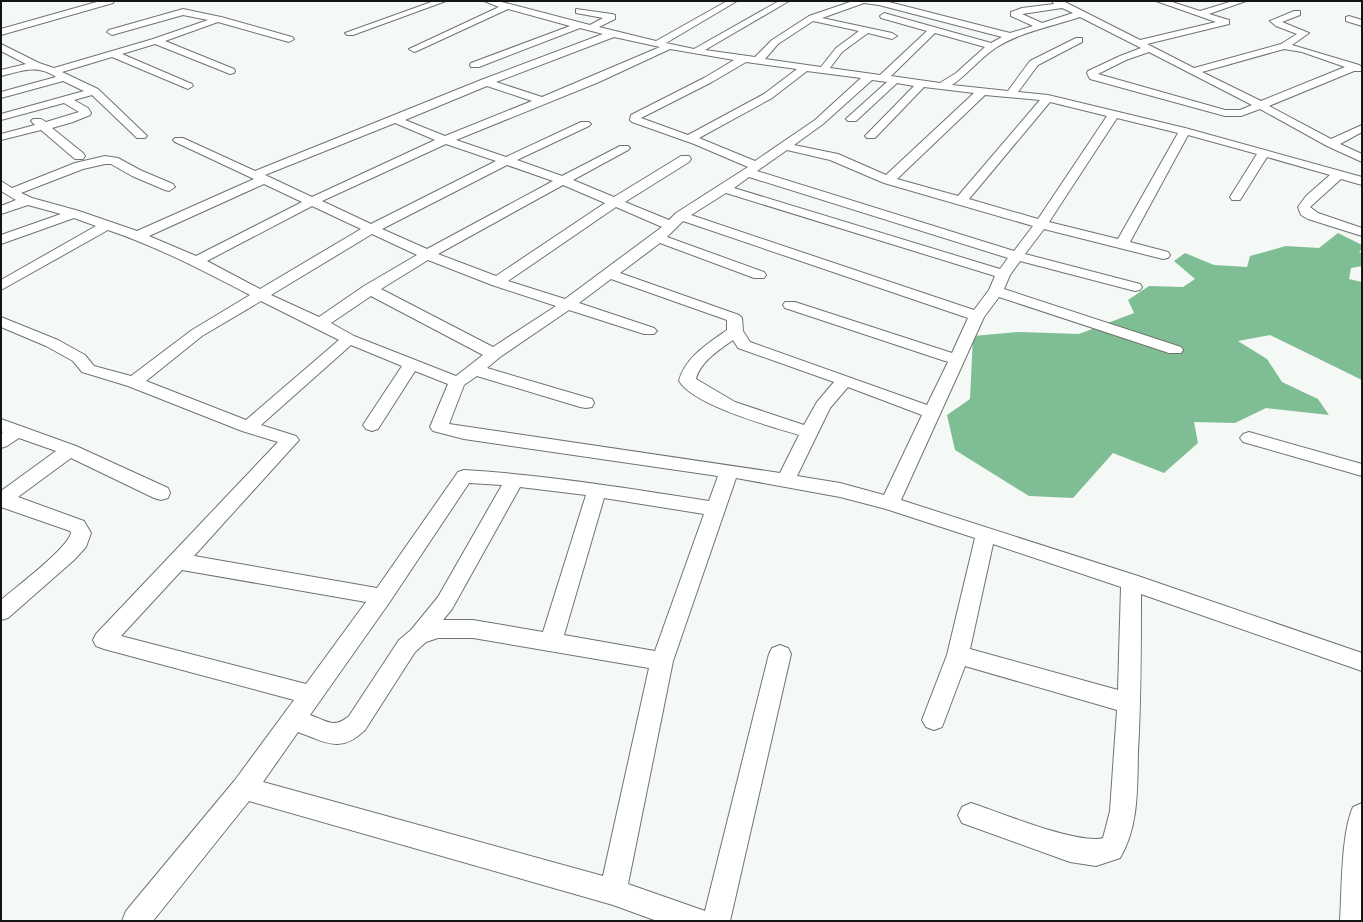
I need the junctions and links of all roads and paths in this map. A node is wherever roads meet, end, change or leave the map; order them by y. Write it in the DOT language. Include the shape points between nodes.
graph roads {
  1 [pos="110,1"];
  2 [pos="442,1"];
  3 [pos="488,1"];
  4 [pos="733,1"];
  5 [pos="785,1"];
  6 [pos="862,1"];
  7 [pos="865,1"];
  8 [pos="1160,1"];
  9 [pos="1242,1"];
  10 [pos="1060,3"];
  11 [pos="508,6"];
  12 [pos="579,11"];
  13 [pos="1297,13"];
  14 [pos="1080,14"];
  15 [pos="1199,14"];
  16 [pos="884,16"];
  17 [pos="812,18"];
  18 [pos="218,19"];
  19 [pos="1349,19"];
  20 [pos="1362,23"];
  21 [pos="580,25"];
  22 [pos="1041,26"];
  23 [pos="592,28"];
  24 [pos="868,30"];
  25 [pos="933,30"];
  26 [pos="1,32"];
  27 [pos="112,32"];
  28 [pos="350,34"];
  29 [pos="613,34"];
  30 [pos="892,36"];
  31 [pos="1010,36"];
  32 [pos="289,39"];
  33 [pos="1079,40"];
  34 [pos="156,41"];
  35 [pos="658,43"];
  36 [pos="1139,43"];
  37 [pos="670,46"];
  38 [pos="992,46"];
  39 [pos="1284,46"];
  40 [pos="1148,49"];
  41 [pos="414,50"];
  42 [pos="4,51"];
  43 [pos="695,52"];
  44 [pos="114,54"];
  45 [pos="744,59"];
  46 [pos="758,60"];
  47 [pos="35,65"];
  48 [pos="475,65"];
  49 [pos="806,67"];
  50 [pos="824,69"];
  51 [pos="1358,69"];
  52 [pos="230,70"];
  53 [pos="54,71"];
  54 [pos="1193,71"];
  55 [pos="1,73"];
  56 [pos="870,76"];
  57 [pos="64,78"];
  58 [pos="883,78"];
  59 [pos="895,80"];
  60 [pos="485,82"];
  61 [pos="921,84"];
  62 [pos="188,86"];
  63 [pos="943,86"];
  64 [pos="94,91"];
  65 [pos="983,91"];
  66 [pos="1011,94"];
  67 [pos="1,95"];
  68 [pos="1048,98"];
  69 [pos="65,99"];
  70 [pos="542,101"];
  71 [pos="1260,105"];
  72 [pos="28,110"];
  73 [pos="1114,114"];
  74 [pos="1,117"];
  75 [pos="852,119"];
  76 [pos="396,120"];
  77 [pos="585,124"];
  78 [pos="42,127"];
  79 [pos="1362,128"];
  80 [pos="1185,131"];
  81 [pos="141,136"];
  82 [pos="871,136"];
  83 [pos="1,137"];
  84 [pos="689,139"];
  85 [pos="180,140"];
  86 [pos="445,140"];
  87 [pos="1331,144"];
  88 [pos="785,146"];
  89 [pos="624,148"];
  90 [pos="1264,152"];
  91 [pos="79,156"];
  92 [pos="1362,158"];
  93 [pos="685,159"];
  94 [pos="506,161"];
  95 [pos="752,169"];
  96 [pos="1339,174"];
  97 [pos="260,177"];
  98 [pos="564,180"];
  99 [pos="888,180"];
  100 [pos="1362,181"];
  101 [pos="169,187"];
  102 [pos="6,189"];
  103 [pos="724,189"];
  104 [pos="1236,197"];
  105 [pos="962,200"];
  106 [pos="27,201"];
  107 [pos="313,201"];
  108 [pos="615,202"];
  109 [pos="1,210"];
  110 [pos="74,214"];
  111 [pos="676,221"];
  112 [pos="1041,224"];
  113 [pos="106,226"];
  114 [pos="372,228"];
  115 [pos="1362,232"];
  116 [pos="138,236"];
  117 [pos="658,238"];
  118 [pos="1,240"];
  119 [pos="1122,244"];
  120 [pos="428,255"];
  121 [pos="1163,255"];
  122 [pos="1017,256"];
  123 [pos="196,261"];
  124 [pos="610,274"];
  125 [pos="1003,274"];
  126 [pos="759,275"];
  127 [pos="496,282"];
  128 [pos="1,286"];
  129 [pos="1135,287"];
  130 [pos="369,289"];
  131 [pos="996,291"];
  132 [pos="260,296"];
  133 [pos="567,305"];
  134 [pos="790,306"];
  135 [pos="977,316"];
  136 [pos="1,322"];
  137 [pos="320,323"];
  138 [pos="649,331"];
  139 [pos="736,331"];
  140 [pos="349,339"];
  141 [pos="1175,350"];
  142 [pos="494,354"];
  143 [pos="956,359"];
  144 [pos="411,364"];
  145 [pos="475,370"];
  146 [pos="844,380"];
  147 [pos="134,382"];
  148 [pos="457,382"];
  149 [pos="586,403"];
  150 [pos="933,413"];
  151 [pos="1,424"];
  152 [pos="372,425"];
  153 [pos="248,427"];
  154 [pos="18,431"];
  155 [pos="809,432"];
  156 [pos="1249,438"];
  157 [pos="1,442"];
  158 [pos="70,450"];
  159 [pos="1362,470"];
  160 [pos="729,471"];
  161 [pos="515,479"];
  162 [pos="786,481"];
  163 [pos="597,489"];
  164 [pos="162,493"];
  165 [pos="2,499"];
  166 [pos="890,503"];
  167 [pos="715,509"];
  168 [pos="985,534"];
  169 [pos="176,561"];
  170 [pos="1131,582"];
  171 [pos="382,597"];
  172 [pos="1,612"];
  173 [pos="418,636"];
  174 [pos="551,642"];
  175 [pos="780,654"];
  176 [pos="958,655"];
  177 [pos="662,661"];
  178 [pos="1362,662"];
  179 [pos="311,695"];
  180 [pos="1129,703"];
  181 [pos="293,720"];
  182 [pos="934,720"];
  183 [pos="244,788"];
  184 [pos="971,815"];
  185 [pos="1362,815"];
  186 [pos="613,892"];
  187 [pos="136,921"];
  188 [pos="695,921"];
  189 [pos="716,921"];
  190 [pos="1354,921"];
  1 -- 26 [label="street"];
  2 -- 28 [label="street"];
  3 -- 11 [label="street"];
  4 -- 35 [label="street"];
  5 -- 43 [label="street"];
  6 -- 17 [label="street"];
  7 -- 31 [label="street" via="879,2"];
  8 -- 15 [label="street"];
  9 -- 15 [label="street"];
  10 -- 14 [label="street"];
  10 -- 22 [label="street" via="1014,14"];
  11 -- 21 [label="street"];
  11 -- 41 [label="street"];
  12 -- 23 [label="street" via="612,17"];
  13 -- 39 [label="street" via="1275,21 1304,32"];
  14 -- 22 [label="street"];
  14 -- 36 [label="street"];
  15 -- 36 [label="street" via="1226,22"];
  16 -- 25 [label="street"];
  17 -- 24 [label="street"];
  17 -- 46 [label="street" via="775,42"];
  18 -- 27 [label="street" via="183,12"];
  18 -- 32 [label="street"];
  18 -- 34 [label="street"];
  19 -- 20 [label="street"];
  21 -- 23 [label="street"];
  21 -- 48 [label="street"];
  22 -- 31 [label="street"];
  23 -- 29 [label="street"];
  24 -- 30 [label="street"];
  24 -- 50 [label="street" via="839,50"];
  25 -- 38 [label="street"];
  25 -- 58 [label="street"];
  29 -- 35 [label="street"];
  29 -- 60 [label="street"];
  31 -- 38 [label="street"];
  33 -- 66 [label="street" via="1034,63"];
  34 -- 44 [label="street"];
  34 -- 52 [label="street"];
  35 -- 37 [label="street"];
  36 -- 40 [label="street"];
  37 -- 43 [label="street"];
  37 -- 70 [label="street"];
  38 -- 63 [label="street" via="960,75"];
  39 -- 51 [label="street" via="1304,50"];
  39 -- 54 [label="street"];
  40 -- 54 [label="street"];
  40 -- 71 [label="street" via="1092,73 1102,79 1225,113 1241,113"];
  42 -- 47 [label="street"];
  43 -- 45 [label="street"];
  44 -- 53 [label="street"];
  44 -- 62 [label="street"];
  45 -- 46 [label="street"];
  45 -- 84 [label="street" via="635,117 636,120"];
  46 -- 49 [label="street"];
  47 -- 53 [label="street"];
  47 -- 55 [label="street"];
  49 -- 50 [label="street"];
  49 -- 84 [label="street" via="768,96"];
  50 -- 56 [label="street"];
  51 -- 71 [label="street"];
  53 -- 57 [label="street"];
  54 -- 71 [label="street"];
  56 -- 58 [label="street"];
  56 -- 88 [label="street" via="819,122"];
  57 -- 64 [label="street"];
  57 -- 67 [label="street"];
  58 -- 59 [label="street"];
  59 -- 61 [label="street"];
  59 -- 75 [label="street"];
  60 -- 70 [label="street"];
  60 -- 76 [label="street"];
  61 -- 63 [label="street"];
  61 -- 82 [label="street"];
  63 -- 65 [label="street"];
  64 -- 69 [label="street"];
  64 -- 81 [label="street"];
  65 -- 66 [label="street"];
  65 -- 99 [label="street"];
  66 -- 68 [label="street"];
  68 -- 73 [label="street"];
  68 -- 105 [label="street"];
  69 -- 72 [label="street"];
  69 -- 78 [label="street" via="86,113"];
  70 -- 86 [label="street"];
  71 -- 87 [label="street"];
  72 -- 74 [label="street"];
  72 -- 78 [label="street"];
  73 -- 80 [label="street"];
  73 -- 112 [label="street"];
  76 -- 86 [label="street"];
  76 -- 97 [label="street"];
  77 -- 94 [label="street"];
  78 -- 83 [label="street"];
  78 -- 91 [label="street"];
  79 -- 87 [label="street"];
  80 -- 90 [label="street"];
  80 -- 119 [label="street"];
  84 -- 95 [label="street"];
  85 -- 97 [label="street"];
  86 -- 94 [label="street"];
  86 -- 107 [label="street"];
  87 -- 92 [label="street"];
  88 -- 95 [label="street"];
  88 -- 99 [label="street" via="834,157"];
  89 -- 98 [label="street"];
  90 -- 96 [label="street"];
  90 -- 104 [label="street"];
  93 -- 108 [label="street"];
  94 -- 98 [label="street"];
  94 -- 114 [label="street"];
  95 -- 103 [label="street"];
  95 -- 122 [label="street"];
  96 -- 100 [label="street"];
  96 -- 115 [label="street" via="1304,207 1306,212 1313,216"];
  97 -- 107 [label="street"];
  97 -- 116 [label="street"];
  98 -- 108 [label="street"];
  98 -- 120 [label="street"];
  99 -- 105 [label="street"];
  101 -- 102 [label="street" via="114,161 105,160"];
  102 -- 106 [label="street"];
  103 -- 111 [label="street"];
  103 -- 125 [label="street"];
  105 -- 112 [label="street"];
  106 -- 109 [label="street"];
  106 -- 110 [label="street"];
  107 -- 114 [label="street"];
  107 -- 123 [label="street"];
  108 -- 111 [label="street"];
  108 -- 127 [label="street"];
  110 -- 113 [label="street"];
  110 -- 118 [label="street"];
  111 -- 117 [label="street"];
  111 -- 135 [label="street"];
  112 -- 119 [label="street"];
  112 -- 122 [label="street"];
  113 -- 116 [label="street"];
  113 -- 128 [label="street"];
  114 -- 120 [label="street"];
  114 -- 132 [label="street"];
  116 -- 123 [label="street"];
  117 -- 124 [label="street"];
  117 -- 126 [label="street"];
  119 -- 121 [label="street"];
  120 -- 127 [label="street"];
  120 -- 130 [label="street"];
  122 -- 125 [label="street"];
  122 -- 129 [label="street"];
  123 -- 132 [label="street"];
  124 -- 133 [label="street"];
  124 -- 139 [label="street" via="734,318"];
  125 -- 131 [label="street"];
  127 -- 133 [label="street"];
  130 -- 137 [label="street"];
  130 -- 142 [label="street"];
  131 -- 135 [label="street"];
  131 -- 141 [label="street"];
  132 -- 137 [label="street"];
  132 -- 147 [label="street" via="197,333"];
  133 -- 138 [label="street"];
  133 -- 142 [label="street"];
  134 -- 143 [label="street"];
  135 -- 143 [label="street"];
  136 -- 147 [label="street" via="52,343 79,358 88,369"];
  137 -- 140 [label="street"];
  139 -- 146 [label="street" via="744,345"];
  139 -- 155 [label="street" via="699,360 687,373 686,381 739,410"];
  140 -- 144 [label="street"];
  140 -- 153 [label="street"];
  142 -- 145 [label="street"];
  143 -- 150 [label="street"];
  144 -- 148 [label="street"];
  144 -- 152 [label="street"];
  145 -- 148 [label="street"];
  145 -- 149 [label="street"];
  146 -- 150 [label="street"];
  146 -- 155 [label="street" via="823,406"];
  147 -- 153 [label="street"];
  148 -- 160 [label="street" via="439,427 464,433"];
  150 -- 166 [label="street"];
  151 -- 154 [label="street"];
  153 -- 169 [label="street" via="290,440"];
  154 -- 157 [label="street"];
  154 -- 158 [label="street"];
  155 -- 162 [label="street"];
  156 -- 159 [label="street"];
  158 -- 164 [label="street"];
  158 -- 165 [label="street"];
  160 -- 162 [label="street"];
  160 -- 167 [label="street"];
  161 -- 163 [label="street"];
  161 -- 171 [label="street" via="464,476"];
  161 -- 173 [label="street" via="445,603"];
  162 -- 166 [label="street" via="840,490"];
  163 -- 167 [label="street"];
  163 -- 174 [label="street"];
  165 -- 172 [label="street" via="77,526 82,533 79,542 67,555"];
  166 -- 168 [label="street"];
  167 -- 177 [label="street"];
  168 -- 170 [label="street"];
  168 -- 176 [label="street"];
  169 -- 171 [label="street"];
  169 -- 179 [label="street" via="104,640"];
  170 -- 178 [label="street"];
  170 -- 180 [label="street"];
  171 -- 179 [label="street"];
  173 -- 174 [label="street" via="438,629 473,629"];
  173 -- 181 [label="street" via="407,646 357,723 346,734 334,734"];
  174 -- 177 [label="street"];
  175 -- 189 [label="street"];
  176 -- 180 [label="street"];
  176 -- 182 [label="street"];
  177 -- 186 [label="street"];
  179 -- 181 [label="street"];
  180 -- 184 [label="street" via="1123,811 1117,839 1111,849 1096,853 1070,849"];
  181 -- 183 [label="street"];
  183 -- 186 [label="street"];
  183 -- 187 [label="street"];
  185 -- 190 [label="street"];
  186 -- 188 [label="street"];
}
